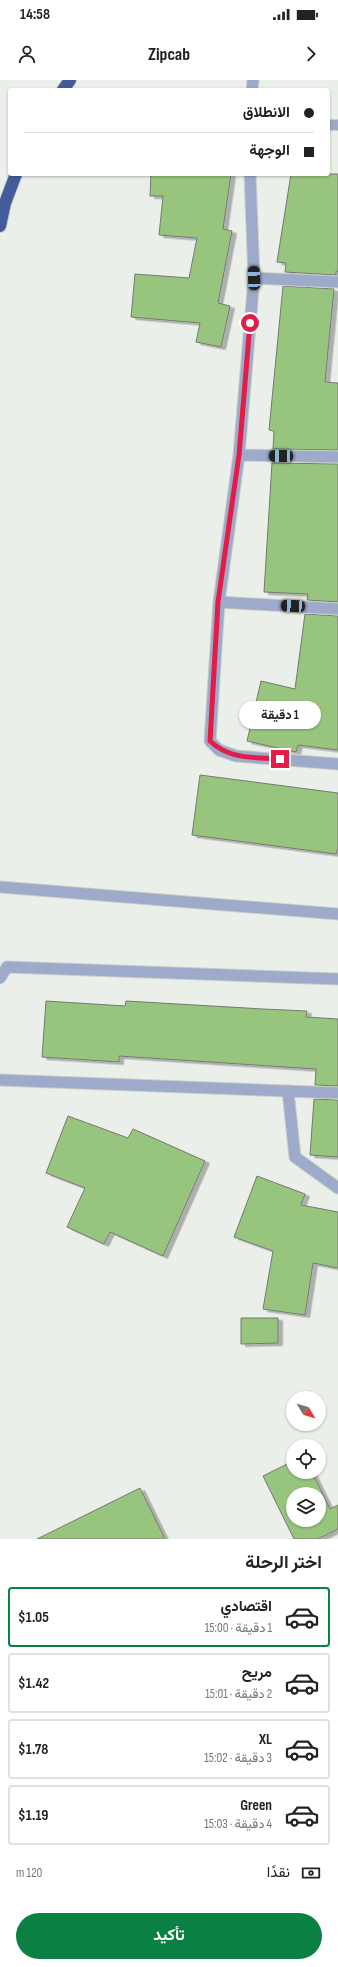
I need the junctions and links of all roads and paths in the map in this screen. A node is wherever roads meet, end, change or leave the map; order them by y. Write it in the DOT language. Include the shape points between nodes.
graph roads {
  1 [pos="15,176"];
  2 [pos="250,176"];
  3 [pos="0,226"];
  4 [pos="254,278"];
  5 [pos="338,282"];
  6 [pos="239,455"];
  7 [pos="338,457"];
  8 [pos="218,602"];
  9 [pos="338,609"];
  10 [pos="338,764"];
  11 [pos="0,887"];
  12 [pos="338,914"];
  13 [pos="0,978"];
  14 [pos="338,979"];
  15 [pos="0,1080"];
  16 [pos="288,1091"];
  17 [pos="338,1093"];
  18 [pos="338,1188"];
  1 -- 3 [label="highway"];
  2 -- 4 [label="street"];
  4 -- 5 [label="street"];
  4 -- 6 [label="street"];
  6 -- 7 [label="street"];
  6 -- 8 [label="street"];
  8 -- 9 [label="street"];
  8 -- 10 [label="street" via="210,741 219,750 236,756"];
  11 -- 12 [label="street"];
  13 -- 14 [label="street" via="7,967"];
  15 -- 16 [label="street"];
  16 -- 17 [label="street"];
  16 -- 18 [label="street" via="295,1157"];
}
